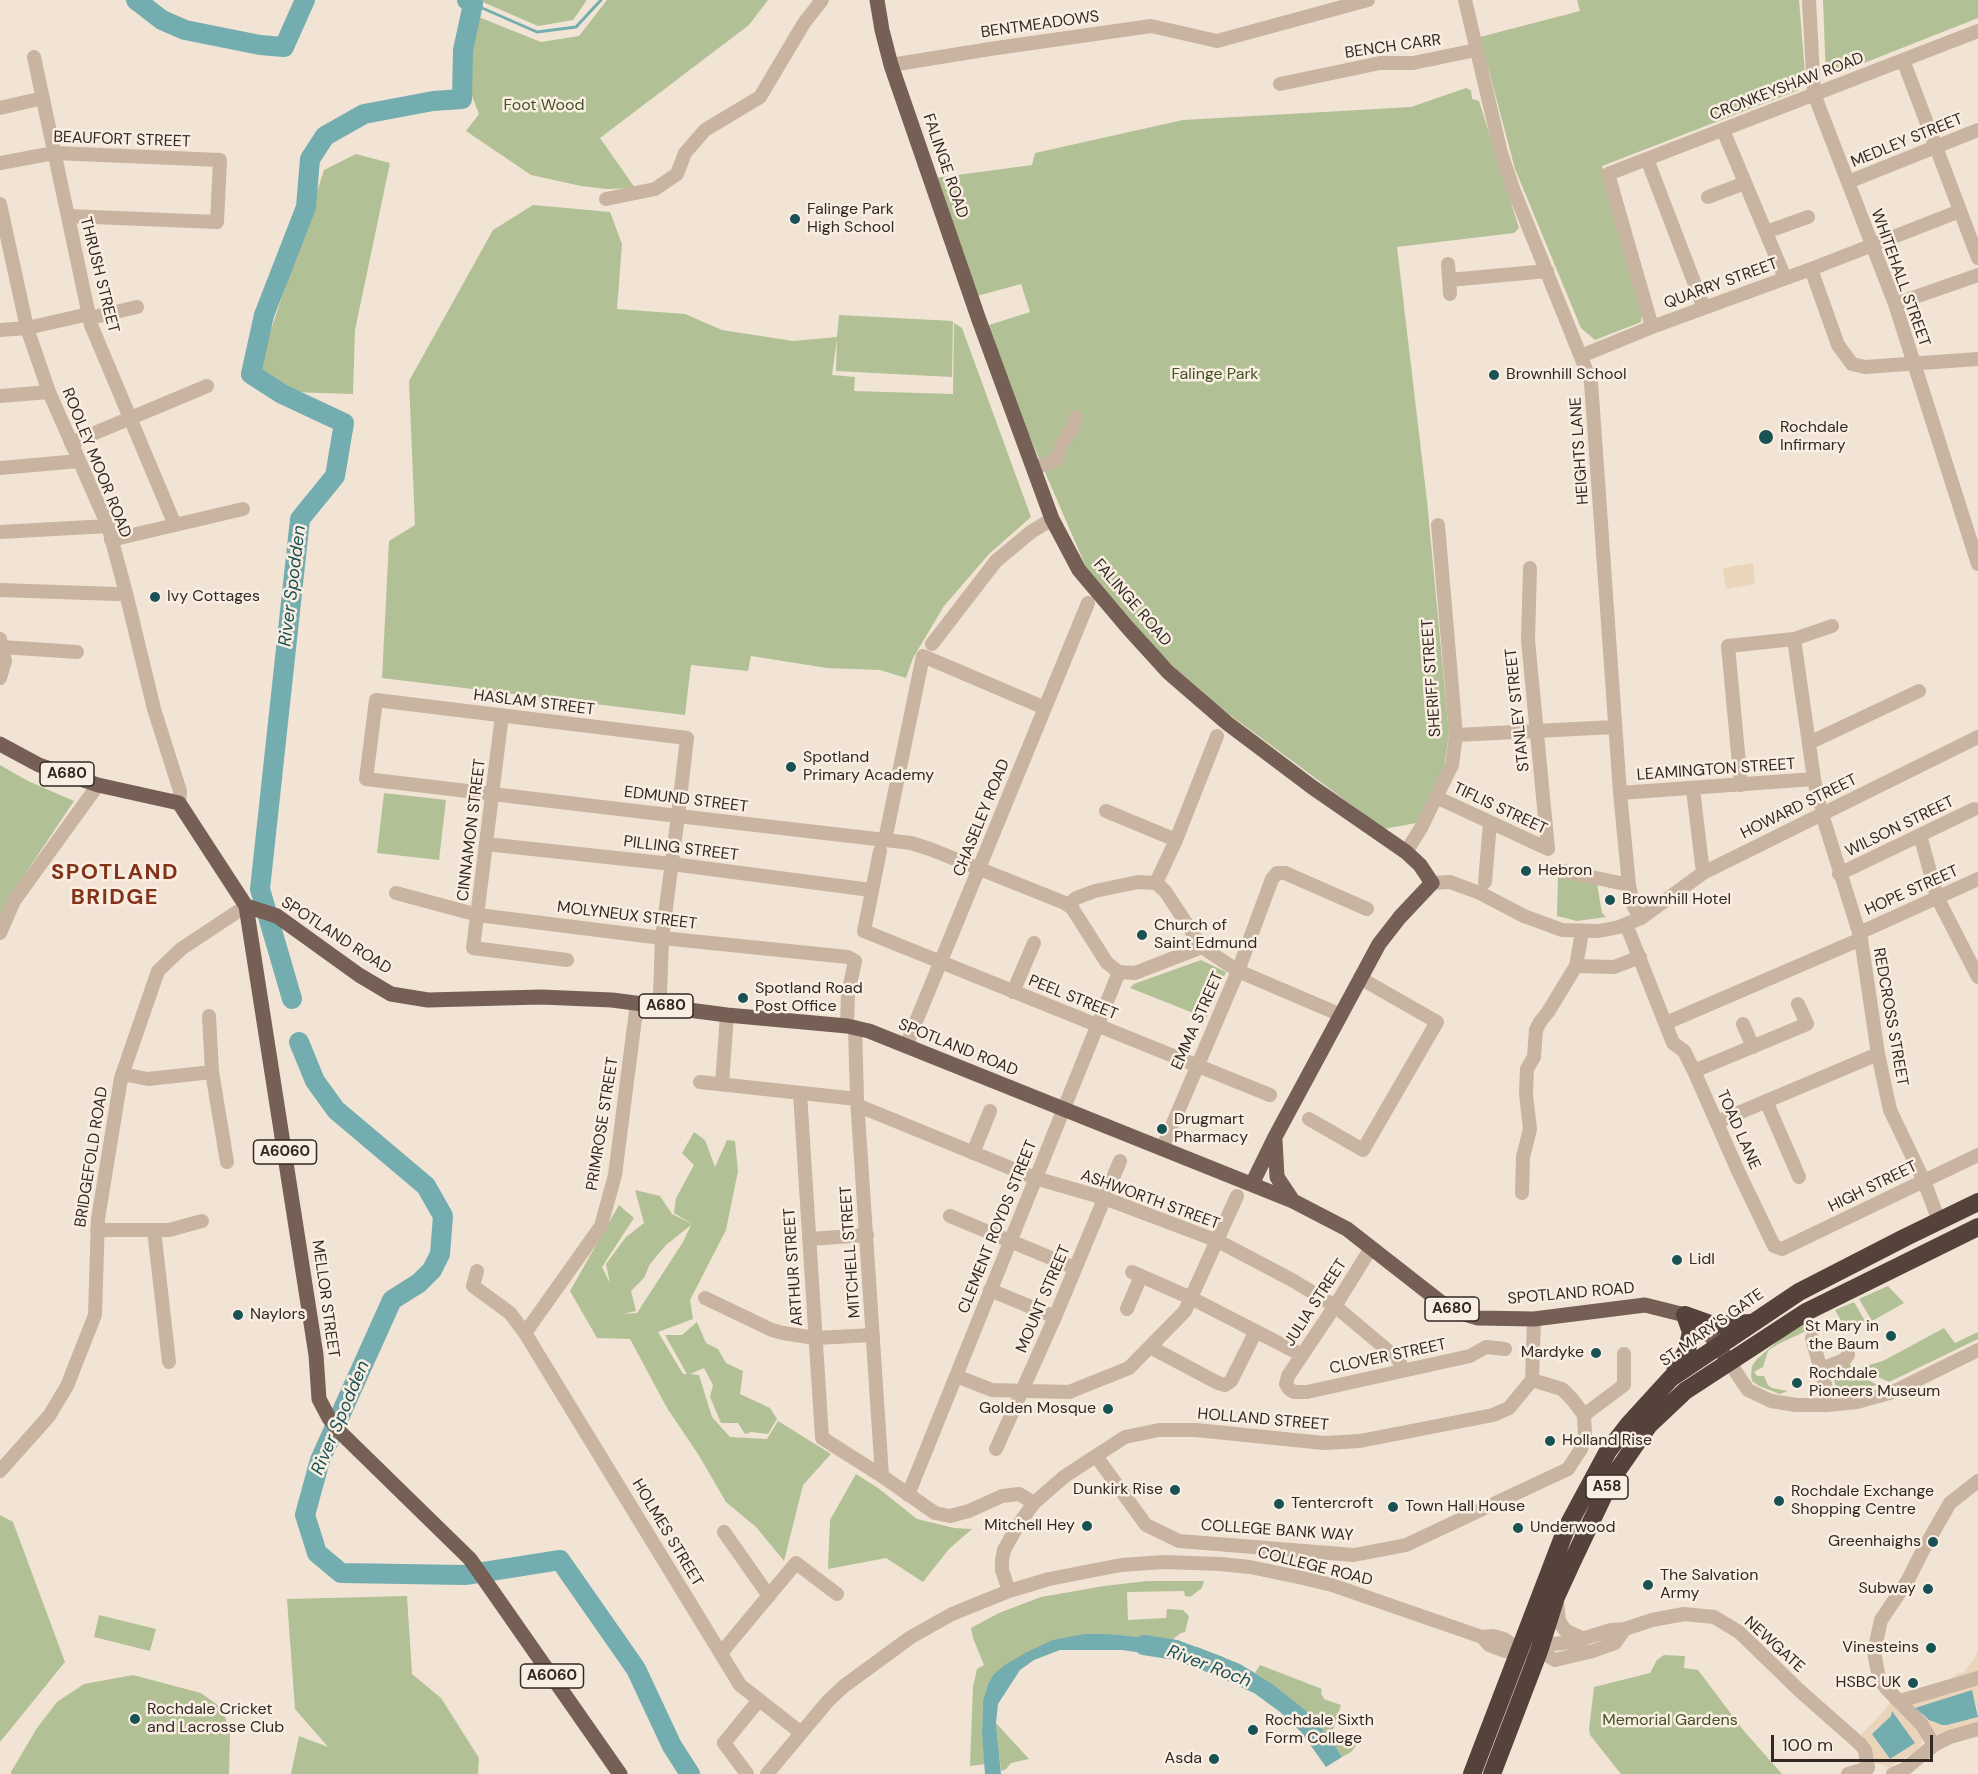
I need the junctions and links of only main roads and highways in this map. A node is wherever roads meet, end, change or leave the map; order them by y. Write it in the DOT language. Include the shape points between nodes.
graph roads {
  1 [pos="877,0"];
  2 [pos="0,744"];
  3 [pos="252,907"];
  4 [pos="1275,1137"];
  5 [pos="1252,1184"];
  6 [pos="1293,1201"];
  7 [pos="1978,1202"];
  8 [pos="1939,1221"];
  9 [pos="1978,1227"];
  10 [pos="1956,1237"];
  11 [pos="1685,1315"];
  12 [pos="1752,1323"];
  13 [pos="1718,1345"];
  14 [pos="1729,1362"];
  15 [pos="1671,1378"];
  16 [pos="620,1774"];
  17 [pos="1472,1774"];
  18 [pos="1492,1774"];
  1 -- 4 [label="main road, FALINGE ROAD" via="891,65 975,310 1052,519 1079,570 1166,670 1227,723 1406,852 1432,883 1379,944"];
  2 -- 3 [label="main road, A680" via="39,765 98,785 179,803"];
  3 -- 5 [label="main road, SPOTLAND ROAD / A680" via="277,916 391,994 428,1000 541,997 637,1003 851,1026"];
  3 -- 16 [label="main road, MELLOR STREET / A6060" via="319,1399 341,1433 470,1559"];
  4 -- 5 [label="main road"];
  4 -- 6 [label="main road" via="1277,1177"];
  5 -- 6 [label="main road, SPOTLAND ROAD / A680"];
  6 -- 11 [label="main road, SPOTLAND ROAD / A680" via="1347,1228 1443,1304 1478,1318 1533,1319 1645,1305"];
  7 -- 8 [label="highway, ST. MARY'S GATE / A58"];
  8 -- 10 [label="highway"];
  8 -- 12 [label="highway, ST. MARY'S GATE / A58" via="1799,1292"];
  9 -- 10 [label="highway, A58"];
  10 -- 14 [label="highway, A58" via="1806,1312"];
  11 -- 12 [label="highway" via="1713,1325"];
  11 -- 13 [label="main road, SPOTLAND ROAD / A680"];
  11 -- 15 [label="highway, A58" via="1691,1332 1687,1350"];
  12 -- 13 [label="highway, ST. MARY'S GATE / A58"];
  13 -- 14 [label="main road, SPOTLAND ROAD / A680"];
  13 -- 15 [label="highway, ST. MARY'S GATE / A58"];
  14 -- 18 [label="highway, A58" via="1685,1391 1649,1425 1596,1507 1556,1597"];
  15 -- 17 [label="highway, ST. MARY'S GATE / A58" via="1608,1451 1566,1529"];
}
